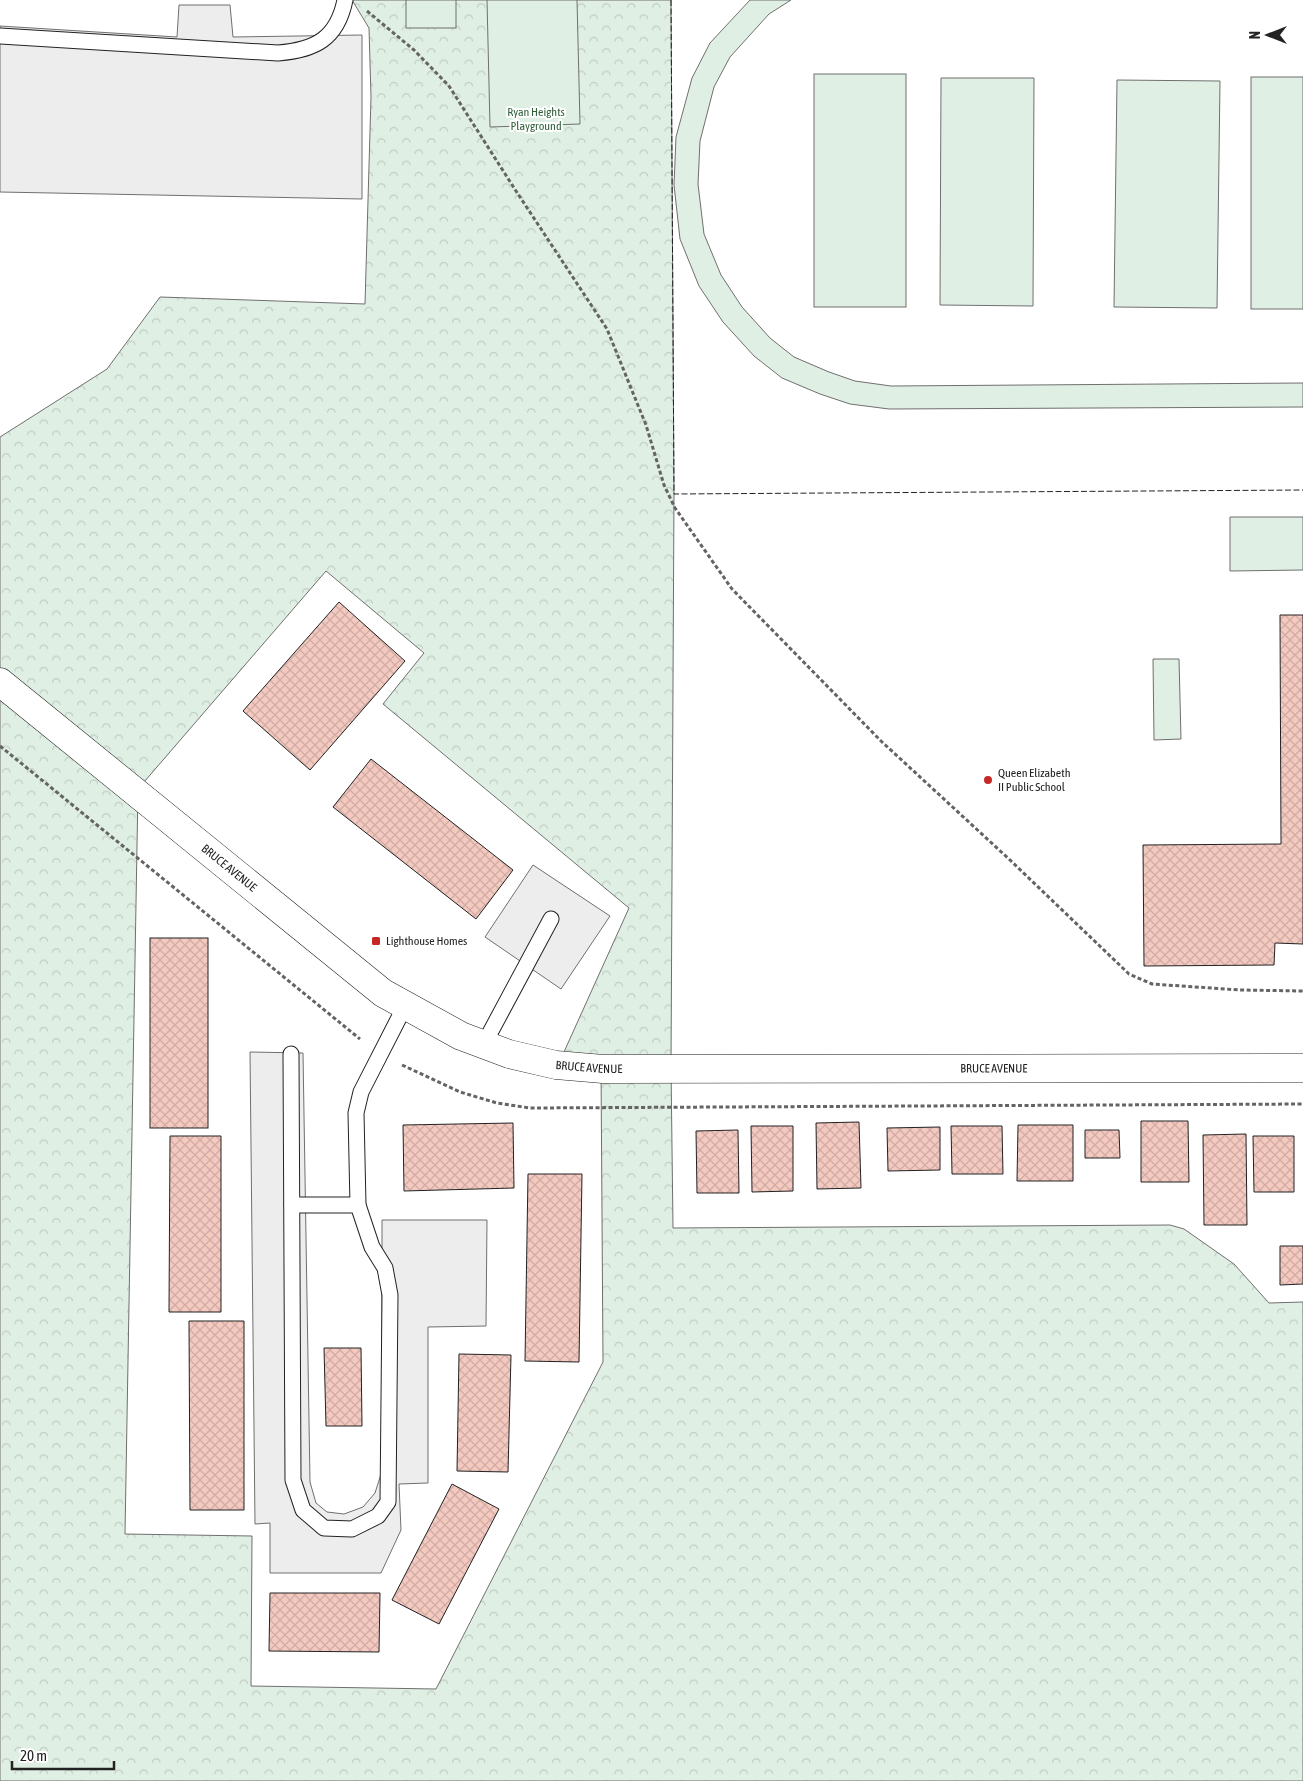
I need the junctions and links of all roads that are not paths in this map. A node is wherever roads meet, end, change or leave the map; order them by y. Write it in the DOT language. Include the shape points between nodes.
graph roads {
  1 [pos="345,0"];
  2 [pos="0,36"];
  3 [pos="0,682"];
  4 [pos="551,919"];
  5 [pos="405,1006"];
  6 [pos="484,1044"];
  7 [pos="291,1054"];
  8 [pos="1303,1068"];
  9 [pos="292,1206"];
  10 [pos="358,1206"];
  1 -- 2 [label="lane" via="342,15 332,32 319,43 300,51 278,53"];
  3 -- 5 [label="street, BRUCE AVENUE" via="383,993"];
  4 -- 6 [label="lane"];
  5 -- 6 [label="street, BRUCE AVENUE" via="461,1036"];
  5 -- 10 [label="lane" via="361,1092 356,1113"];
  6 -- 8 [label="street, BRUCE AVENUE" via="509,1054 556,1065 603,1070"];
  7 -- 9 [label="lane"];
  9 -- 10 [label="lane"];
  9 -- 10 [label="lane" via="292,1480 303,1510 324,1528 352,1529 378,1516 388,1502 390,1295 385,1268 372,1247"];
}
